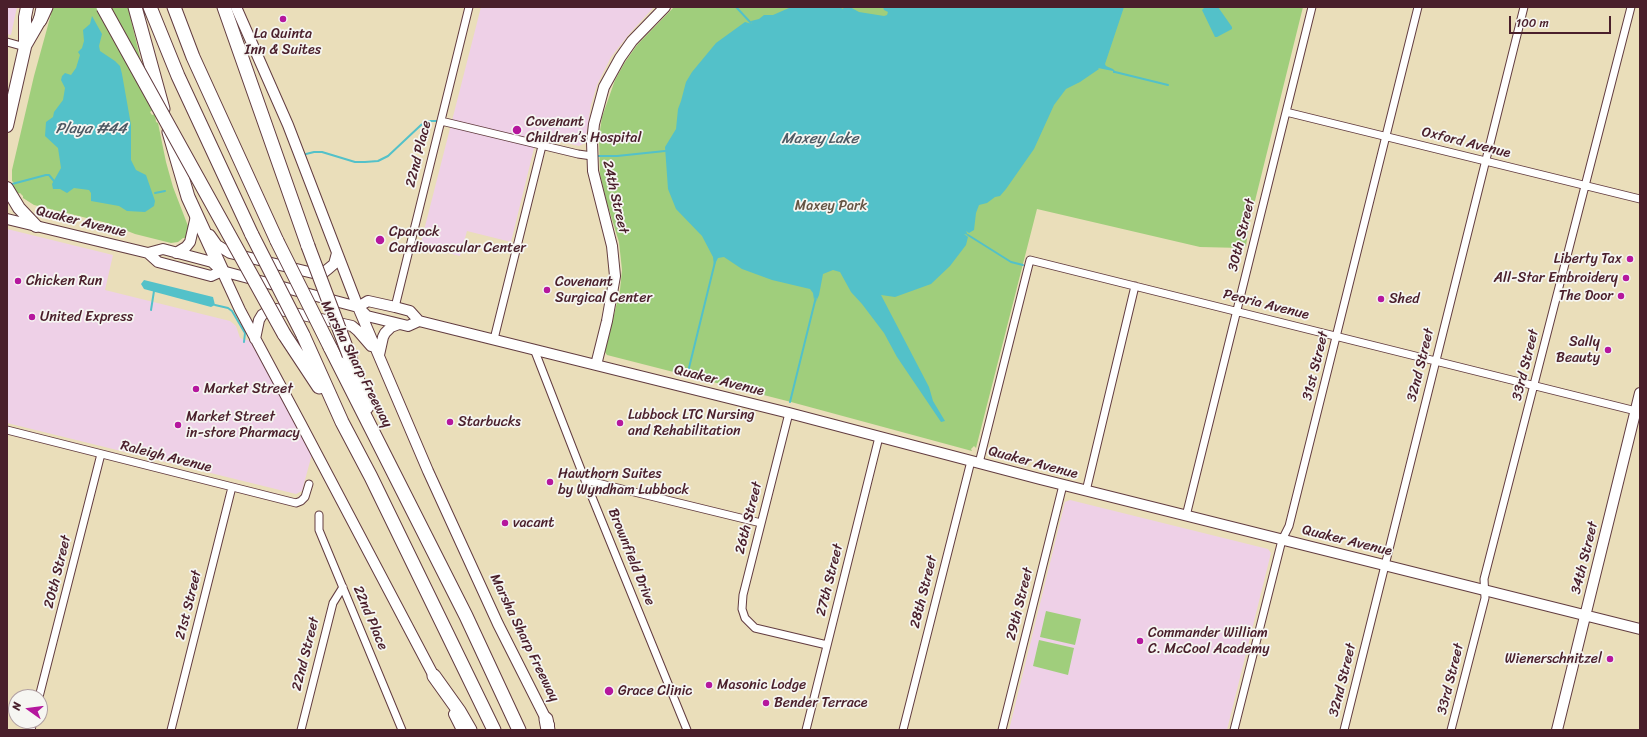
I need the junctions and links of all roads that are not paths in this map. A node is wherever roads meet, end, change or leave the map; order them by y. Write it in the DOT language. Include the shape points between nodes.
graph roads {
  1 [pos="27,7"];
  2 [pos="44,7"];
  3 [pos="103,7"];
  4 [pos="135,7"];
  5 [pos="150,7"];
  6 [pos="174,7"];
  7 [pos="224,7"];
  8 [pos="236,7"];
  9 [pos="469,7"];
  10 [pos="665,7"];
  11 [pos="1312,7"];
  12 [pos="1418,7"];
  13 [pos="1524,7"];
  14 [pos="1631,7"];
  15 [pos="40,20"];
  16 [pos="7,42"];
  17 [pos="25,47"];
  18 [pos="1286,112"];
  19 [pos="441,121"];
  20 [pos="7,126"];
  21 [pos="1386,137"];
  22 [pos="542,146"];
  23 [pos="592,156"];
  24 [pos="1486,161"];
  25 [pos="1585,186"];
  26 [pos="7,188"];
  27 [pos="1640,200"];
  28 [pos="196,216"];
  29 [pos="7,219"];
  30 [pos="36,226"];
  31 [pos="148,253"];
  32 [pos="176,253"];
  33 [pos="337,253"];
  34 [pos="1030,260"];
  35 [pos="222,271"];
  36 [pos="1135,286"];
  37 [pos="358,307"];
  38 [pos="395,307"];
  39 [pos="1236,311"];
  40 [pos="419,321"];
  41 [pos="399,324"];
  42 [pos="1336,336"];
  43 [pos="255,339"];
  44 [pos="494,339"];
  45 [pos="534,349"];
  46 [pos="379,356"];
  47 [pos="1436,360"];
  48 [pos="596,365"];
  49 [pos="1534,386"];
  50 [pos="1640,393"];
  51 [pos="1636,411"];
  52 [pos="789,413"];
  53 [pos="342,422"];
  54 [pos="7,430"];
  55 [pos="879,436"];
  56 [pos="101,454"];
  57 [pos="385,456"];
  58 [pos="975,462"];
  59 [pos="584,480"];
  60 [pos="309,484"];
  61 [pos="1063,485"];
  62 [pos="232,487"];
  63 [pos="1086,491"];
  64 [pos="319,515"];
  65 [pos="1186,516"];
  66 [pos="761,523"];
  67 [pos="1282,540"];
  68 [pos="1385,565"];
  69 [pos="343,587"];
  70 [pos="1484,590"];
  71 [pos="1586,616"];
  72 [pos="1640,629"];
  73 [pos="827,645"];
  74 [pos="434,676"];
  75 [pos="42,689"];
  76 [pos="549,726"];
  77 [pos="171,730"];
  78 [pos="301,730"];
  79 [pos="402,730"];
  80 [pos="462,730"];
  81 [pos="470,730"];
  82 [pos="494,730"];
  83 [pos="519,730"];
  84 [pos="687,730"];
  85 [pos="806,730"];
  86 [pos="903,730"];
  87 [pos="1002,730"];
  88 [pos="1234,730"];
  89 [pos="1344,730"];
  90 [pos="1452,730"];
  91 [pos="1557,730"];
  1 -- 17 [label="main road"];
  2 -- 15 [label="highway"];
  3 -- 53 [label="highway, bridge" via="284,334"];
  4 -- 28 [label="highway" via="182,176"];
  5 -- 53 [label="highway, bridge" via="178,76 252,235 303,335"];
  6 -- 57 [label="highway, Marsha Sharp Freeway, bridge" via="193,57 277,241"];
  7 -- 57 [label="highway, bridge"];
  8 -- 33 [label="main road, Marsha Sharp Freeway" via="288,125"];
  9 -- 19 [label="street, 22nd Place"];
  10 -- 23 [label="main road, 24th Street" via="632,41 611,72 594,124"];
  11 -- 18 [label="street, 30th Street"];
  12 -- 21 [label="street, 31st Street"];
  13 -- 24 [label="street, 32nd Street"];
  14 -- 25 [label="street, 33rd Street"];
  15 -- 17 [label="main road"];
  16 -- 17 [label="street"];
  17 -- 20 [label="main road"];
  18 -- 21 [label="street, Oxford Avenue"];
  18 -- 39 [label="street, 30th Street"];
  19 -- 22 [label="street"];
  19 -- 38 [label="street, 22nd Place"];
  21 -- 24 [label="street, Oxford Avenue"];
  21 -- 42 [label="street, 31st Street"];
  22 -- 23 [label="street"];
  22 -- 44 [label="street"];
  23 -- 48 [label="main road, 24th Street" via="597,190 612,246 615,276"];
  24 -- 25 [label="street, Oxford Avenue"];
  24 -- 47 [label="street, 32nd Street"];
  25 -- 27 [label="street, Oxford Avenue"];
  25 -- 49 [label="street, 33rd Street"];
  26 -- 30 [label="main road" via="19,208"];
  28 -- 32 [label="main road" via="190,242"];
  28 -- 33 [label="main road" via="217,245 230,253 313,273 323,273 328,269 334,264"];
  28 -- 35 [label="highway"];
  29 -- 30 [label="main road, Quaker Avenue"];
  30 -- 31 [label="main road, Quaker Avenue"];
  31 -- 32 [label="main road, Quaker Avenue" via="163,249"];
  31 -- 35 [label="main road, Quaker Avenue" via="158,262 211,276"];
  32 -- 35 [label="main road, Quaker Avenue" via="212,262"];
  33 -- 37 [label="main road, Marsha Sharp Freeway"];
  34 -- 36 [label="street, Peoria Avenue"];
  34 -- 58 [label="street, 28th Street"];
  35 -- 37 [label="main road, Quaker Avenue"];
  35 -- 43 [label="main road"];
  36 -- 39 [label="street, Peoria Avenue"];
  36 -- 63 [label="street"];
  37 -- 38 [label="main road, Quaker Avenue" via="368,301"];
  37 -- 41 [label="main road, Quaker Avenue" via="367,316"];
  37 -- 46 [label="main road, Marsha Sharp Freeway"];
  38 -- 40 [label="main road, Quaker Avenue" via="410,312"];
  39 -- 42 [label="street, Peoria Avenue"];
  39 -- 65 [label="street, 30th Street"];
  40 -- 41 [label="main road, Quaker Avenue" via="408,326"];
  40 -- 44 [label="main road, Quaker Avenue"];
  41 -- 46 [label="main road" via="385,333"];
  42 -- 47 [label="street, Peoria Avenue"];
  42 -- 67 [label="street, 31st Street" via="1289,526"];
  43 -- 46 [label="main road" via="259,320 268,311 276,309 352,326"];
  43 -- 74 [label="main road"];
  44 -- 45 [label="main road, Quaker Avenue"];
  45 -- 48 [label="main road, Quaker Avenue"];
  45 -- 59 [label="street, Brownfield Drive"];
  46 -- 76 [label="main road, Marsha Sharp Freeway" via="454,529"];
  47 -- 49 [label="street, Peoria Avenue"];
  47 -- 68 [label="street, 32nd Street"];
  48 -- 52 [label="main road, Quaker Avenue"];
  49 -- 51 [label="street, Peoria Avenue"];
  49 -- 70 [label="street, 33rd Street" via="1484,579"];
  50 -- 51 [label="main road, 34th Street"];
  51 -- 71 [label="main road, 34th Street"];
  52 -- 55 [label="main road, Quaker Avenue"];
  52 -- 66 [label="street, 26th Street"];
  53 -- 82 [label="highway"];
  54 -- 56 [label="street, Raleigh Avenue"];
  55 -- 58 [label="main road, Quaker Avenue"];
  55 -- 73 [label="street, 27th Street"];
  56 -- 62 [label="street, Raleigh Avenue"];
  56 -- 75 [label="street, 20th Street"];
  57 -- 83 [label="highway, Marsha Sharp Freeway" via="466,616"];
  58 -- 61 [label="main road, Quaker Avenue"];
  58 -- 86 [label="street, 28th Street"];
  59 -- 66 [label="street"];
  59 -- 84 [label="street, Brownfield Drive"];
  60 -- 62 [label="street, Raleigh Avenue" via="305,497 296,503"];
  61 -- 63 [label="main road, Quaker Avenue"];
  61 -- 87 [label="street, 29th Street"];
  62 -- 77 [label="street, 21st Street"];
  63 -- 65 [label="main road, Quaker Avenue"];
  64 -- 69 [label="street, 22nd Place" via="319,530"];
  65 -- 67 [label="main road, Quaker Avenue"];
  66 -- 73 [label="street, 26th Street" via="742,603 743,614 753,627"];
  67 -- 68 [label="main road, Quaker Avenue"];
  67 -- 88 [label="street, 31st Street"];
  68 -- 70 [label="main road, Quaker Avenue"];
  68 -- 89 [label="street, 32nd Street"];
  69 -- 78 [label="street, 22nd Street" via="333,603"];
  69 -- 79 [label="street, 22nd Place"];
  70 -- 71 [label="main road, Quaker Avenue"];
  70 -- 90 [label="street, 33rd Street" via="1485,598"];
  71 -- 72 [label="main road, Quaker Avenue"];
  71 -- 91 [label="main road, 34th Street"];
  73 -- 85 [label="street, 27th Street"];
  74 -- 80 [label="main road"];
  74 -- 81 [label="highway"];
}
